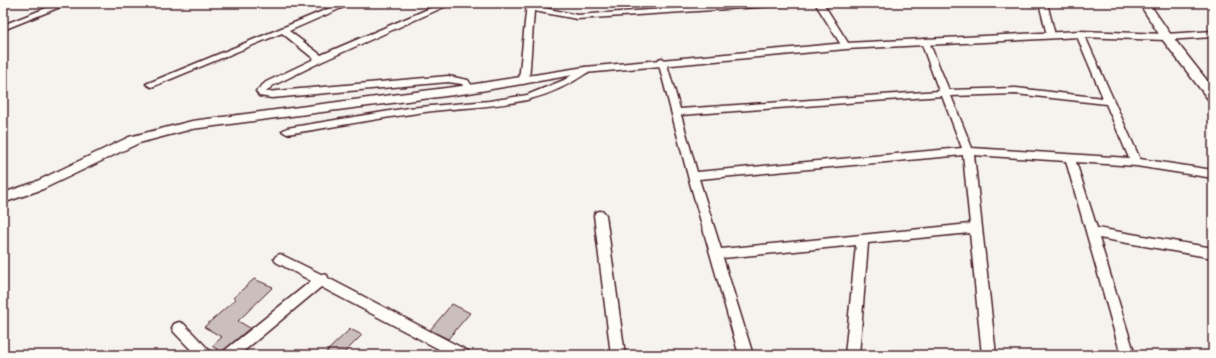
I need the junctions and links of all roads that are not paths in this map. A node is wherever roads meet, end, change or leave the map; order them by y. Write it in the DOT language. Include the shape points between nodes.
graph roads {
  1 [pos="66,3"];
  2 [pos="349,3"];
  3 [pos="449,3"];
  4 [pos="631,3"];
  5 [pos="786,3"];
  6 [pos="819,3"];
  7 [pos="1043,3"];
  8 [pos="1144,3"];
  9 [pos="734,4"];
  10 [pos="531,6"];
  11 [pos="623,14"];
  12 [pos="3,28"];
  13 [pos="283,30"];
  14 [pos="1080,34"];
  15 [pos="1213,34"];
  16 [pos="1051,35"];
  17 [pos="1166,37"];
  18 [pos="925,42"];
  19 [pos="846,46"];
  20 [pos="320,59"];
  21 [pos="662,61"];
  22 [pos="585,70"];
  23 [pos="524,81"];
  24 [pos="151,84"];
  25 [pos="469,89"];
  26 [pos="946,94"];
  27 [pos="1213,96"];
  28 [pos="1110,102"];
  29 [pos="676,112"];
  30 [pos="287,131"];
  31 [pos="968,151"];
  32 [pos="1070,158"];
  33 [pos="1136,162"];
  34 [pos="1213,174"];
  35 [pos="693,176"];
  36 [pos="3,198"];
  37 [pos="600,215"];
  38 [pos="976,228"];
  39 [pos="1092,232"];
  40 [pos="862,240"];
  41 [pos="1213,253"];
  42 [pos="716,254"];
  43 [pos="280,259"];
  44 [pos="322,280"];
  45 [pos="179,328"];
  46 [pos="205,355"];
  47 [pos="229,355"];
  48 [pos="463,355"];
  49 [pos="618,355"];
  50 [pos="746,355"];
  51 [pos="852,355"];
  52 [pos="989,355"];
  53 [pos="1128,355"];
  1 -- 12 [label="street"];
  2 -- 13 [label="street"];
  3 -- 20 [label="street"];
  4 -- 11 [label="street"];
  5 -- 9 [label="street"];
  6 -- 19 [label="street"];
  7 -- 16 [label="street"];
  8 -- 17 [label="main road"];
  9 -- 11 [label="street"];
  10 -- 11 [label="street" via="577,17"];
  10 -- 23 [label="street"];
  13 -- 20 [label="street"];
  13 -- 24 [label="street"];
  14 -- 16 [label="street"];
  14 -- 17 [label="street"];
  14 -- 28 [label="street"];
  15 -- 17 [label="street"];
  16 -- 18 [label="street"];
  17 -- 27 [label="main road"];
  18 -- 19 [label="street"];
  18 -- 26 [label="street"];
  19 -- 21 [label="street"];
  20 -- 25 [label="street" via="269,84 261,91 262,94 434,79 461,80"];
  21 -- 22 [label="street"];
  21 -- 29 [label="street"];
  22 -- 23 [label="street"];
  22 -- 30 [label="street" via="571,82 557,89 526,99 424,109"];
  23 -- 25 [label="street"];
  25 -- 36 [label="street" via="192,125 134,140 38,186"];
  26 -- 28 [label="street" via="1016,91"];
  26 -- 29 [label="street"];
  26 -- 31 [label="street"];
  28 -- 33 [label="street"];
  29 -- 35 [label="street"];
  31 -- 32 [label="street"];
  31 -- 35 [label="street"];
  31 -- 38 [label="street"];
  32 -- 33 [label="street"];
  32 -- 39 [label="street"];
  33 -- 34 [label="street"];
  35 -- 42 [label="street"];
  37 -- 49 [label="street"];
  38 -- 40 [label="street"];
  38 -- 52 [label="street"];
  39 -- 41 [label="street"];
  39 -- 53 [label="street"];
  40 -- 42 [label="street"];
  40 -- 51 [label="street"];
  42 -- 50 [label="street"];
  43 -- 44 [label="street"];
  44 -- 47 [label="street"];
  44 -- 48 [label="street"];
  45 -- 46 [label="street"];
}
